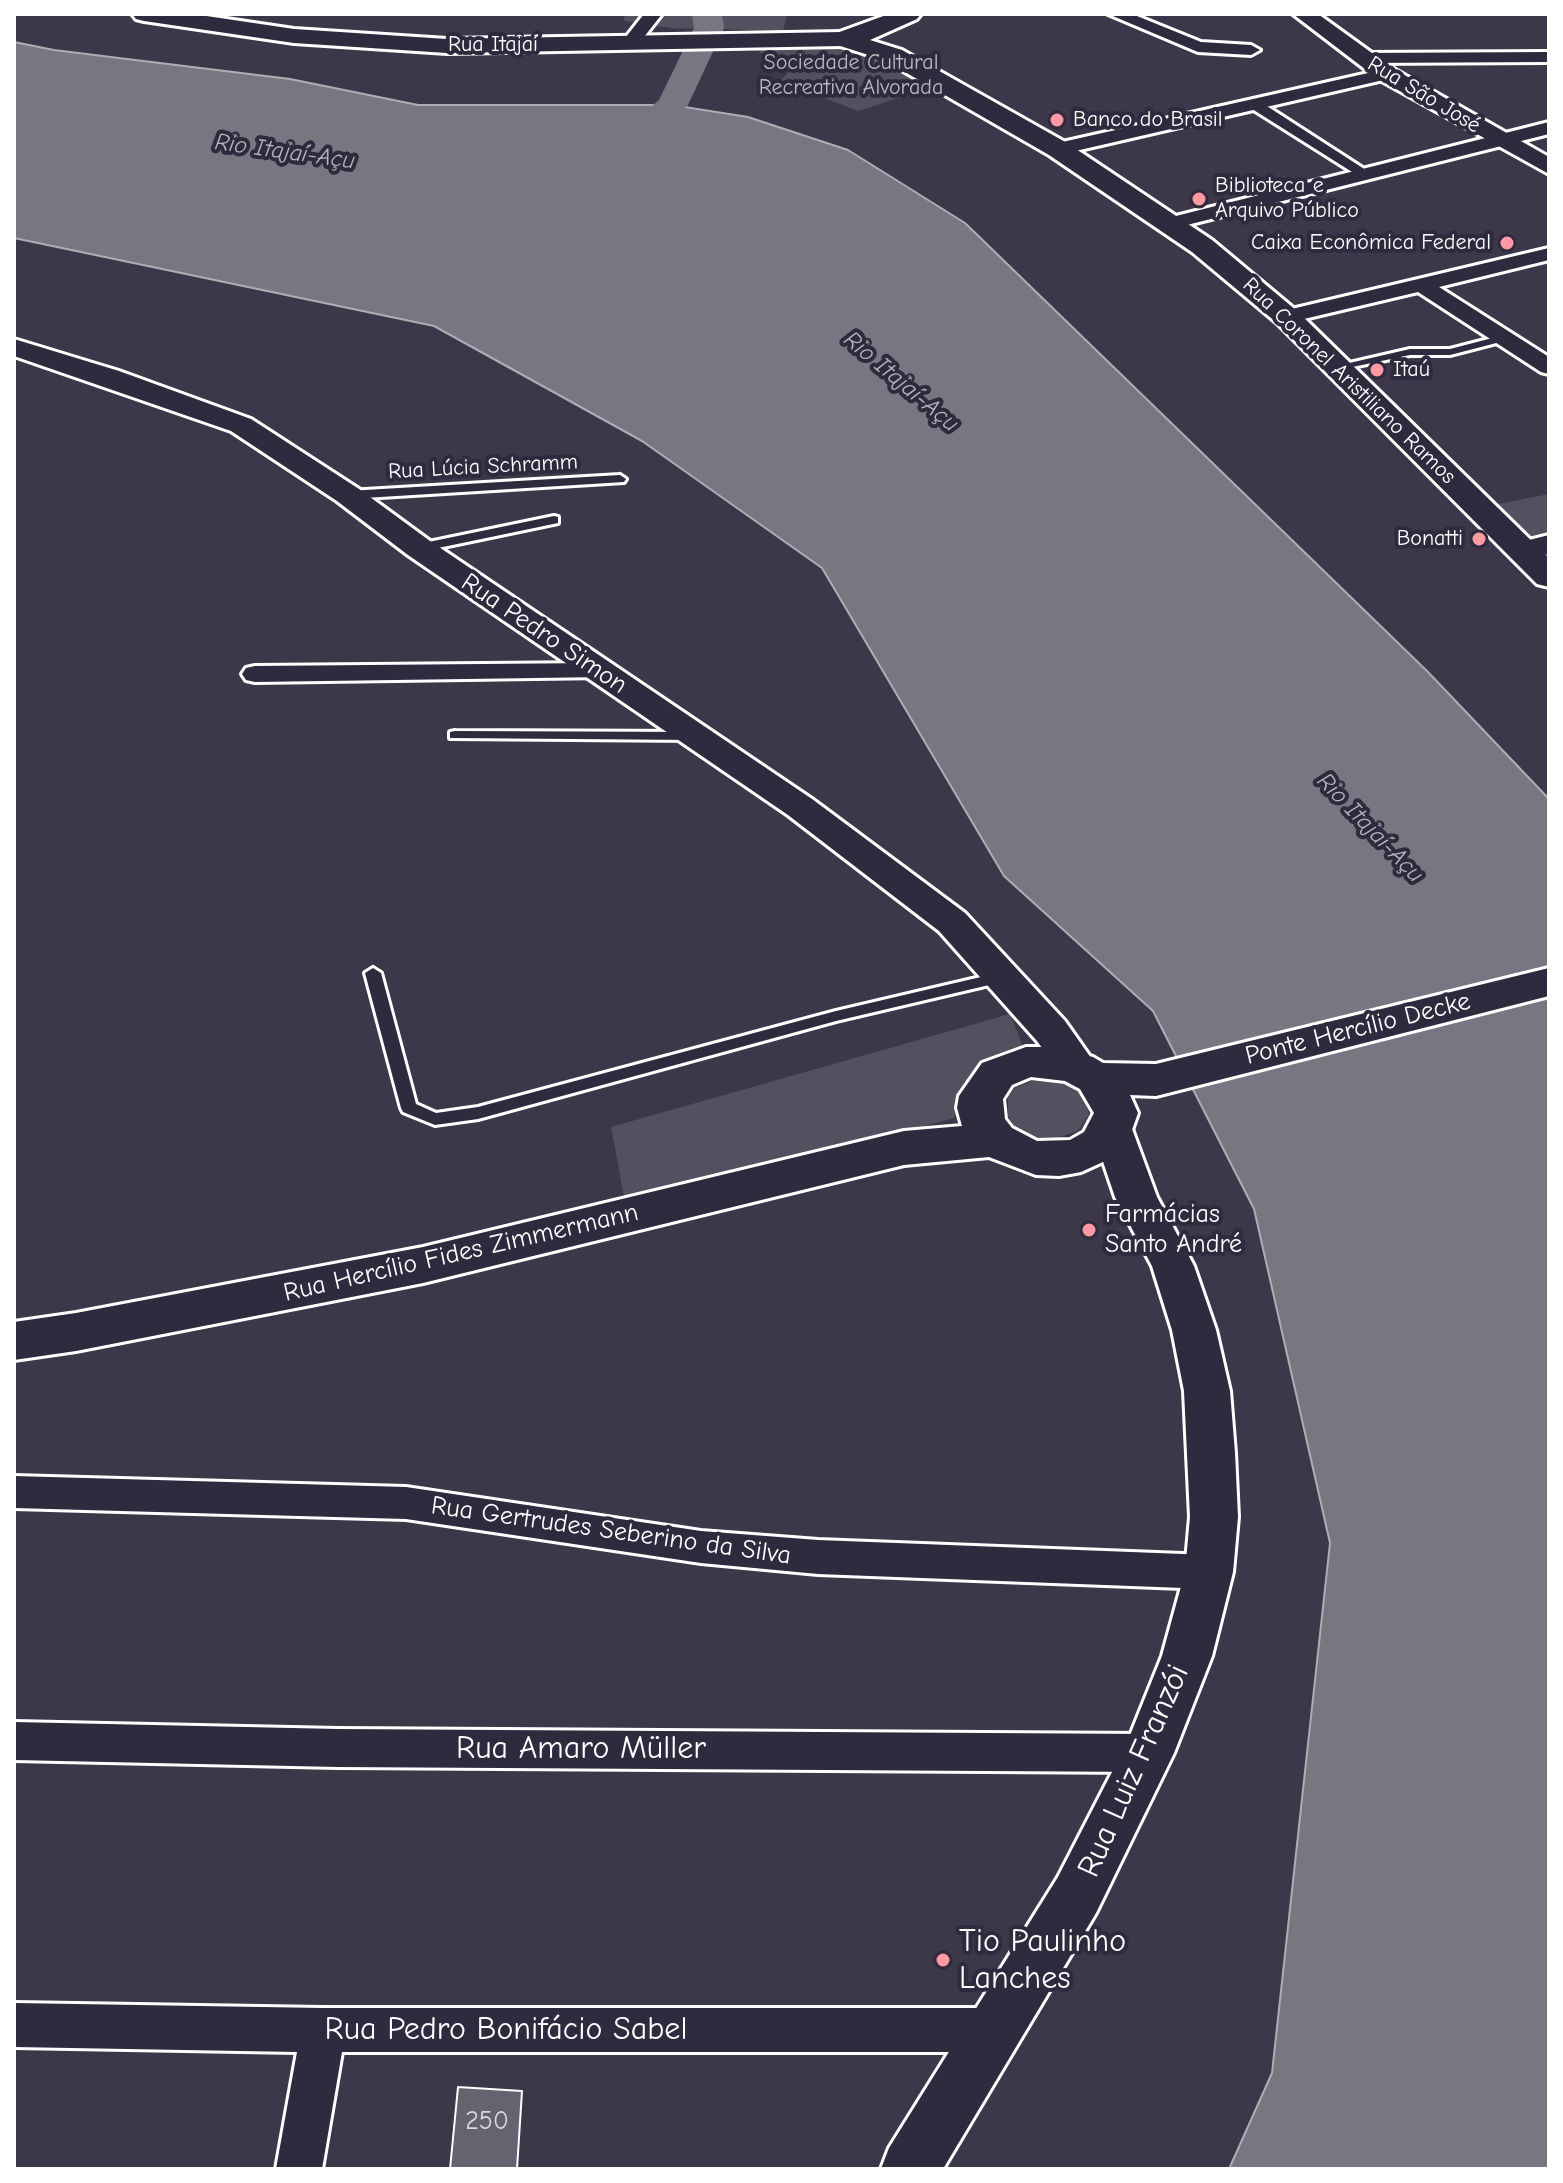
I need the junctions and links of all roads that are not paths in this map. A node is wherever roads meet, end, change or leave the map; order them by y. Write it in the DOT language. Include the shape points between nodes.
graph roads {
  1 [pos="144,14"];
  2 [pos="653,14"];
  3 [pos="909,14"];
  4 [pos="1117,14"];
  5 [pos="1304,14"];
  6 [pos="859,37"];
  7 [pos="638,42"];
  8 [pos="1251,50"];
  9 [pos="1549,57"];
  10 [pos="1362,58"];
  11 [pos="1386,74"];
  12 [pos="1254,104"];
  13 [pos="1544,132"];
  14 [pos="1500,139"];
  15 [pos="1058,149"];
  16 [pos="1549,167"];
  17 [pos="1365,174"];
  18 [pos="1171,223"];
  19 [pos="1549,254"];
  20 [pos="1424,286"];
  21 [pos="1287,317"];
  22 [pos="1504,338"];
  23 [pos="22,352"];
  24 [pos="1338,367"];
  25 [pos="1549,367"];
  26 [pos="620,479"];
  27 [pos="348,495"];
  28 [pos="554,520"];
  29 [pos="1537,547"];
  30 [pos="419,548"];
  31 [pos="1549,577"];
  32 [pos="597,671"];
  33 [pos="255,674"];
  34 [pos="455,735"];
  35 [pos="696,736"];
  36 [pos="373,973"];
  37 [pos="1549,982"];
  38 [pos="1013,990"];
  39 [pos="1026,1062"];
  40 [pos="1096,1109"];
  41 [pos="988,1124"];
  42 [pos="14,1341"];
  43 [pos="14,1492"];
  44 [pos="1209,1572"];
  45 [pos="14,1741"];
  46 [pos="1148,1753"];
  47 [pos="14,2025"];
  48 [pos="323,2030"];
  49 [pos="997,2030"];
  50 [pos="299,2169"];
  51 [pos="910,2169"];
  1 -- 7 [label="main road, Rua Itajaí" via="385,43"];
  2 -- 7 [label="street"];
  3 -- 6 [label="main road"];
  4 -- 8 [label="street" via="1198,47"];
  5 -- 10 [label="street, Rua São José"];
  6 -- 7 [label="main road, Rua Itajaí"];
  6 -- 15 [label="main road, Rua Coronel Aristiliano Ramos"];
  9 -- 10 [label="street"];
  10 -- 11 [label="street, Rua São José"];
  11 -- 12 [label="street"];
  11 -- 14 [label="street, Rua São José"];
  12 -- 15 [label="street"];
  12 -- 17 [label="street"];
  13 -- 14 [label="street"];
  14 -- 16 [label="street, Rua São José"];
  14 -- 17 [label="street"];
  15 -- 18 [label="main road, Rua Coronel Aristiliano Ramos"];
  17 -- 18 [label="street"];
  18 -- 21 [label="main road, Rua Coronel Aristiliano Ramos"];
  19 -- 20 [label="street"];
  20 -- 21 [label="street"];
  20 -- 22 [label="street"];
  21 -- 24 [label="main road, Rua Coronel Aristiliano Ramos"];
  22 -- 24 [label="lane" via="1450,352 1410,352"];
  22 -- 25 [label="street"];
  23 -- 27 [label="street, Rua Pedro Simon" via="241,425"];
  24 -- 29 [label="main road, Rua Coronel Aristiliano Ramos"];
  26 -- 27 [label="lane, Rua Lúcia Schramm"];
  27 -- 30 [label="street, Rua Pedro Simon"];
  28 -- 30 [label="lane"];
  29 -- 31 [label="main road, Rua Coronel Aristiliano Ramos"];
  30 -- 32 [label="street, Rua Pedro Simon"];
  32 -- 33 [label="street"];
  32 -- 35 [label="street, Rua Pedro Simon"];
  34 -- 35 [label="lane"];
  35 -- 38 [label="street, Rua Pedro Simon" via="952,922"];
  36 -- 38 [label="lane" via="409,1108 435,1119 478,1113 836,1016"];
  37 -- 40 [label="main road, Ponte Hercílio Decke" via="1162,1078"];
  38 -- 39 [label="street" via="1028,1040"];
  38 -- 40 [label="street, Rua Pedro Simon" via="1051,1031"];
  39 -- 40 [label="main road" via="1052,1062"];
  39 -- 41 [label="main road" via="997,1074 981,1096"];
  40 -- 41 [label="main road" via="1059,1159 1015,1151"];
  40 -- 44 [label="street, Rua Luiz Franzói" via="1173,1266 1194,1330 1207,1391 1214,1517"];
  41 -- 42 [label="main road, Rua Hercílio Fides Zimmermann" via="423,1265"];
  43 -- 44 [label="street, Rua Gertrudes Seberino da Silva" via="406,1503 701,1547 952,1565"];
  44 -- 46 [label="street, Rua Luiz Franzói" via="1187,1656"];
  45 -- 46 [label="street, Rua Amaro Müller"];
  46 -- 49 [label="street, Rua Luiz Franzói" via="1077,1895"];
  47 -- 48 [label="street, Rua Pedro Bonifácio Sabel"];
  48 -- 49 [label="street, Rua Pedro Bonifácio Sabel"];
  48 -- 50 [label="street"];
  49 -- 51 [label="street, Rua Luiz Franzói"];
}
